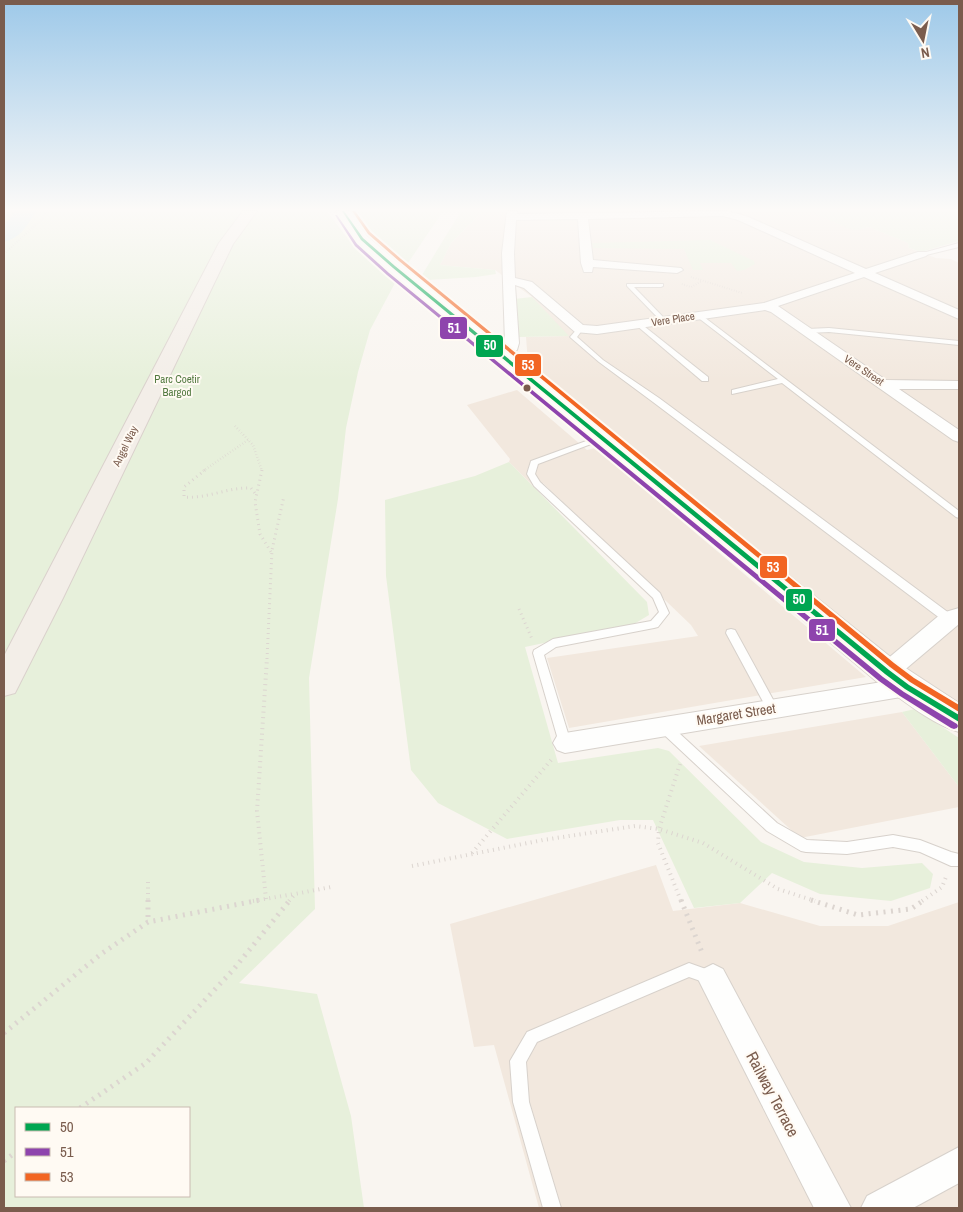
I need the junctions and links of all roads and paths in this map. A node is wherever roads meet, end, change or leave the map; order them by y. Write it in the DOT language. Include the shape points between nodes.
graph roads {
  1 [pos="214,268"];
  2 [pos="395,268"];
  3 [pos="509,268"];
  4 [pos="622,268"];
  5 [pos="854,268"];
  6 [pos="878,268"];
  7 [pos="677,270"];
  8 [pos="864,272"];
  9 [pos="509,280"];
  10 [pos="662,285"];
  11 [pos="766,306"];
  12 [pos="698,315"];
  13 [pos="959,315"];
  14 [pos="663,320"];
  15 [pos="638,324"];
  16 [pos="580,329"];
  17 [pos="807,331"];
  18 [pos="959,343"];
  19 [pos="500,354"];
  20 [pos="705,378"];
  21 [pos="784,380"];
  22 [pos="885,384"];
  23 [pos="959,385"];
  24 [pos="735,392"];
  25 [pos="235,426"];
  26 [pos="959,437"];
  27 [pos="604,438"];
  28 [pos="248,440"];
  29 [pos="257,496"];
  30 [pos="284,496"];
  31 [pos="959,515"];
  32 [pos="271,553"];
  33 [pos="519,609"];
  34 [pos="954,617"];
  35 [pos="731,633"];
  36 [pos="538,653"];
  37 [pos="897,680"];
  38 [pos="4,684"];
  39 [pos="772,708"];
  40 [pos="959,719"];
  41 [pos="663,726"];
  42 [pos="565,743"];
  43 [pos="685,746"];
  44 [pos="659,828"];
  45 [pos="472,854"];
  46 [pos="955,859"];
  47 [pos="412,866"];
  48 [pos="148,882"];
  49 [pos="331,887"];
  50 [pos="295,894"];
  51 [pos="266,899"];
  52 [pos="148,922"];
  53 [pos="713,979"];
  54 [pos="4,1033"];
  55 [pos="81,1107"];
  56 [pos="15,1153"];
  57 [pos="4,1161"];
  58 [pos="959,1164"];
  59 [pos="552,1208"];
  60 [pos="833,1208"];
  61 [pos="879,1208"];
  1 -- 38 [label="main road, Angel Way"];
  2 -- 19 [label="street"];
  3 -- 9 [label="street"];
  4 -- 7 [label="street"];
  5 -- 8 [label="street"];
  6 -- 8 [label="street, Vere Place"];
  7 -- 11 [label="path" via="725,286"];
  8 -- 11 [label="street, Vere Place"];
  8 -- 13 [label="street"];
  9 -- 16 [label="street" via="528,285"];
  9 -- 19 [label="street" via="512,343 510,350"];
  10 -- 14 [label="lane" via="628,285"];
  11 -- 12 [label="street, Vere Place"];
  11 -- 17 [label="street, Vere Street"];
  12 -- 14 [label="street, Vere Place"];
  12 -- 21 [label="lane"];
  14 -- 15 [label="street, Vere Place"];
  15 -- 16 [label="street, Vere Place"];
  15 -- 20 [label="lane"];
  16 -- 34 [label="lane" via="573,337 601,361"];
  17 -- 18 [label="lane" via="828,330"];
  17 -- 22 [label="street, Vere Street"];
  19 -- 27 [label="street"];
  21 -- 24 [label="lane"];
  21 -- 31 [label="lane"];
  22 -- 23 [label="street"];
  22 -- 26 [label="street, Vere Street"];
  25 -- 28 [label="path"];
  27 -- 36 [label="lane" via="534,463 530,474 656,596 664,613 654,624 553,643"];
  27 -- 37 [label="street"];
  28 -- 29 [label="path" via="262,471"];
  28 -- 29 [label="path" via="184,487 184,497 196,499 241,487 251,488"];
  29 -- 32 [label="path" via="260,534"];
  30 -- 32 [label="path"];
  32 -- 51 [label="path" via="257,811"];
  33 -- 36 [label="path"];
  34 -- 37 [label="street"];
  35 -- 39 [label="lane"];
  36 -- 42 [label="lane"];
  37 -- 39 [label="street, Margaret Street"];
  37 -- 40 [label="street"];
  39 -- 41 [label="street, Margaret Street"];
  41 -- 42 [label="street, Margaret Street"];
  41 -- 43 [label="lane"];
  42 -- 45 [label="path"];
  43 -- 44 [label="path"];
  43 -- 46 [label="lane" via="772,827 806,846 847,848 893,841 920,846"];
  44 -- 45 [label="path" via="635,826"];
  44 -- 46 [label="path" via="703,843 778,889 858,915 911,909 942,887"];
  44 -- 53 [label="path" via="658,843"];
  45 -- 47 [label="path"];
  48 -- 52 [label="path"];
  49 -- 50 [label="path"];
  50 -- 51 [label="path"];
  50 -- 55 [label="path" via="233,970 146,1063"];
  51 -- 52 [label="path"];
  52 -- 54 [label="path" via="101,954"];
  53 -- 59 [label="lane" via="689,970 532,1037 518,1060 521,1102"];
  53 -- 60 [label="street, Railway Terrace"];
  56 -- 57 [label="path"];
  58 -- 61 [label="street"];
}
